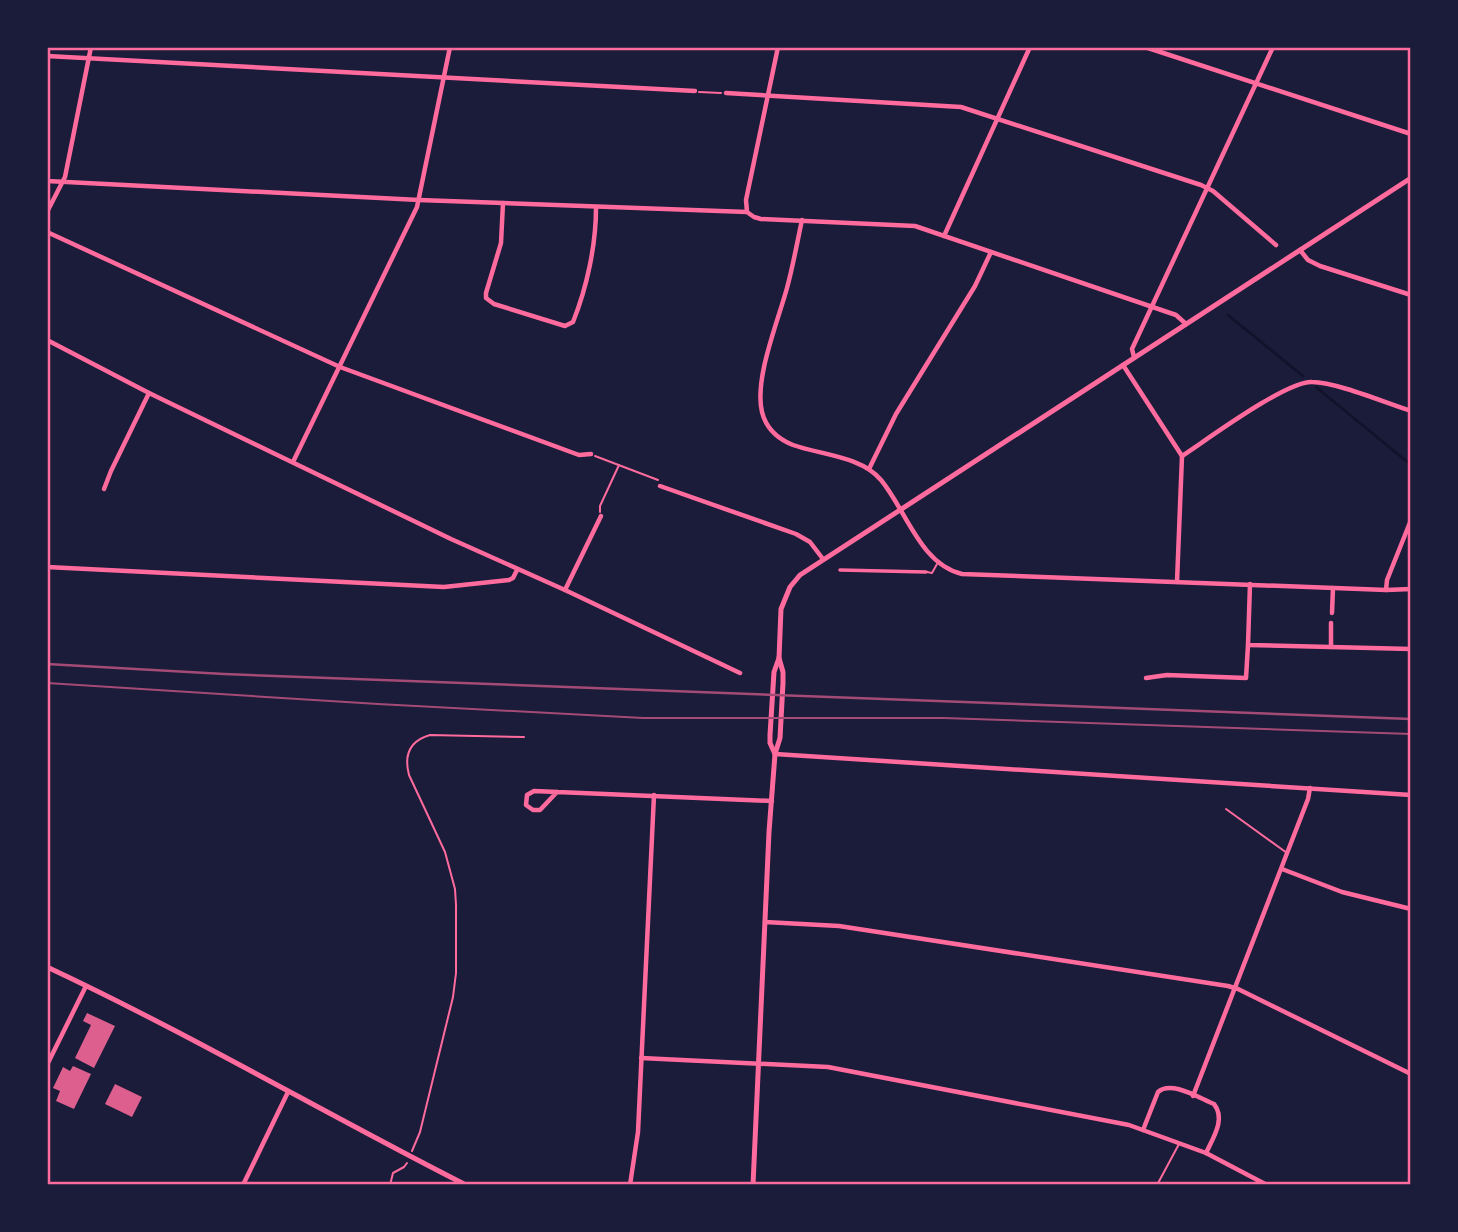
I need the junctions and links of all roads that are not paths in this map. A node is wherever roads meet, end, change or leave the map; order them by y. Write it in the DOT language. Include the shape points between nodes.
graph roads {
  1 [pos="91,47"];
  2 [pos="450,47"];
  3 [pos="778,47"];
  4 [pos="1030,47"];
  5 [pos="1145,47"];
  6 [pos="1273,47"];
  7 [pos="47,56"];
  8 [pos="89,58"];
  9 [pos="444,78"];
  10 [pos="1256,83"];
  11 [pos="695,92"];
  12 [pos="726,93"];
  13 [pos="768,96"];
  14 [pos="997,118"];
  15 [pos="1411,134"];
  16 [pos="1411,178"];
  17 [pos="47,181"];
  18 [pos="62,182"];
  19 [pos="1207,188"];
  20 [pos="419,200"];
  21 [pos="503,203"];
  22 [pos="596,208"];
  23 [pos="47,212"];
  24 [pos="747,212"];
  25 [pos="802,220"];
  26 [pos="47,232"];
  27 [pos="944,236"];
  28 [pos="1276,245"];
  29 [pos="1300,250"];
  30 [pos="991,252"];
  31 [pos="1411,295"];
  32 [pos="1152,307"];
  33 [pos="1186,324"];
  34 [pos="47,340"];
  35 [pos="1134,357"];
  36 [pos="1122,365"];
  37 [pos="340,367"];
  38 [pos="149,393"];
  39 [pos="1411,411"];
  40 [pos="591,454"];
  41 [pos="1182,456"];
  42 [pos="293,463"];
  43 [pos="869,469"];
  44 [pos="660,486"];
  45 [pos="104,489"];
  46 [pos="900,509"];
  47 [pos="601,516"];
  48 [pos="1411,520"];
  49 [pos="823,559"];
  50 [pos="938,563"];
  51 [pos="47,567"];
  52 [pos="517,570"];
  53 [pos="840,570"];
  54 [pos="926,572"];
  55 [pos="1177,582"];
  56 [pos="1250,584"];
  57 [pos="1333,588"];
  58 [pos="1411,589"];
  59 [pos="565,590"];
  60 [pos="1386,590"];
  61 [pos="1332,613"];
  62 [pos="1331,623"];
  63 [pos="1248,645"];
  64 [pos="1331,647"];
  65 [pos="1411,649"];
  66 [pos="779,658"];
  67 [pos="740,673"];
  68 [pos="1146,678"];
  69 [pos="775,754"];
  70 [pos="1310,788"];
  71 [pos="557,792"];
  72 [pos="654,795"];
  73 [pos="1411,795"];
  74 [pos="772,801"];
  75 [pos="1226,808"];
  76 [pos="1287,854"];
  77 [pos="1282,869"];
  78 [pos="1411,909"];
  79 [pos="765,922"];
  80 [pos="47,967"];
  81 [pos="86,986"];
  82 [pos="1234,988"];
  83 [pos="641,1058"];
  84 [pos="759,1063"];
  85 [pos="47,1065"];
  86 [pos="1411,1074"];
  87 [pos="288,1092"];
  88 [pos="1193,1096"];
  89 [pos="1143,1130"];
  90 [pos="1179,1143"];
  91 [pos="1206,1153"];
  92 [pos="755,1184"];
  93 [pos="243,1185"];
  94 [pos="466,1185"];
  95 [pos="630,1185"];
  96 [pos="1157,1185"];
  97 [pos="1267,1185"];
  1 -- 8 [label="street"];
  2 -- 9 [label="street"];
  3 -- 13 [label="street"];
  4 -- 14 [label="street"];
  5 -- 10 [label="street"];
  6 -- 10 [label="street"];
  7 -- 8 [label="street"];
  8 -- 9 [label="street"];
  8 -- 18 [label="street"];
  9 -- 11 [label="street"];
  9 -- 20 [label="street"];
  10 -- 15 [label="street"];
  10 -- 19 [label="street"];
  12 -- 13 [label="street"];
  13 -- 14 [label="street" via="957,106"];
  13 -- 24 [label="street"];
  14 -- 19 [label="street"];
  14 -- 27 [label="street"];
  16 -- 29 [label="street"];
  17 -- 18 [label="street"];
  18 -- 20 [label="street"];
  18 -- 23 [label="street"];
  19 -- 28 [label="street"];
  19 -- 32 [label="street"];
  20 -- 21 [label="street"];
  20 -- 37 [label="street"];
  21 -- 22 [label="street"];
  21 -- 22 [label="street" via="501,243 486,298 565,326 573,322 583,289 594,243"];
  22 -- 24 [label="street"];
  24 -- 25 [label="street" via="761,219"];
  25 -- 27 [label="street" via="915,226"];
  25 -- 43 [label="street" via="762,379 762,411 768,427 784,441"];
  26 -- 37 [label="street"];
  27 -- 30 [label="street"];
  29 -- 31 [label="street" via="1313,263"];
  29 -- 33 [label="street"];
  30 -- 32 [label="street"];
  30 -- 43 [label="street"];
  32 -- 33 [label="street" via="1176,315"];
  32 -- 35 [label="street" via="1132,349"];
  33 -- 35 [label="street"];
  34 -- 38 [label="street"];
  35 -- 36 [label="street"];
  36 -- 41 [label="street"];
  36 -- 46 [label="street"];
  37 -- 40 [label="street" via="579,454"];
  37 -- 42 [label="street"];
  38 -- 42 [label="street"];
  38 -- 45 [label="street"];
  39 -- 41 [label="street" via="1330,385 1301,383"];
  41 -- 55 [label="street"];
  42 -- 52 [label="street"];
  43 -- 46 [label="street"];
  44 -- 49 [label="street" via="796,534 810,542"];
  46 -- 49 [label="street"];
  46 -- 50 [label="street"];
  47 -- 59 [label="street"];
  48 -- 60 [label="street"];
  49 -- 66 [label="street" via="800,575 787,593 781,609"];
  50 -- 54 [label="lane" via="932,573"];
  50 -- 55 [label="street" via="962,574"];
  51 -- 52 [label="street" via="444,587 509,580"];
  52 -- 59 [label="street"];
  53 -- 54 [label="street"];
  55 -- 56 [label="street"];
  56 -- 57 [label="street"];
  56 -- 63 [label="street"];
  57 -- 60 [label="street"];
  57 -- 61 [label="street"];
  58 -- 60 [label="street"];
  59 -- 67 [label="street"];
  62 -- 64 [label="street"];
  63 -- 64 [label="street"];
  63 -- 68 [label="street" via="1246,678"];
  64 -- 65 [label="street"];
  66 -- 69 [label="street" via="783,682 780,741"];
  66 -- 69 [label="street" via="770,735"];
  69 -- 70 [label="street"];
  69 -- 74 [label="street"];
  70 -- 73 [label="street"];
  70 -- 76 [label="street"];
  71 -- 71 [label="street" via="530,792 526,805 540,810"];
  71 -- 72 [label="street"];
  72 -- 74 [label="street"];
  72 -- 83 [label="street"];
  74 -- 79 [label="street"];
  75 -- 76 [label="lane"];
  76 -- 77 [label="street"];
  77 -- 78 [label="street" via="1342,892"];
  77 -- 82 [label="street"];
  79 -- 82 [label="street" via="839,926"];
  79 -- 84 [label="street"];
  80 -- 81 [label="street"];
  81 -- 85 [label="street"];
  81 -- 87 [label="street"];
  82 -- 86 [label="street"];
  82 -- 88 [label="street"];
  83 -- 84 [label="street"];
  83 -- 95 [label="street"];
  84 -- 89 [label="street" via="828,1066"];
  84 -- 92 [label="street"];
  87 -- 93 [label="street"];
  87 -- 94 [label="street"];
  88 -- 89 [label="street" via="1161,1088"];
  88 -- 91 [label="street" via="1214,1104 1220,1112"];
  89 -- 90 [label="street"];
  90 -- 91 [label="street"];
  90 -- 96 [label="lane"];
  91 -- 97 [label="street"];
}
